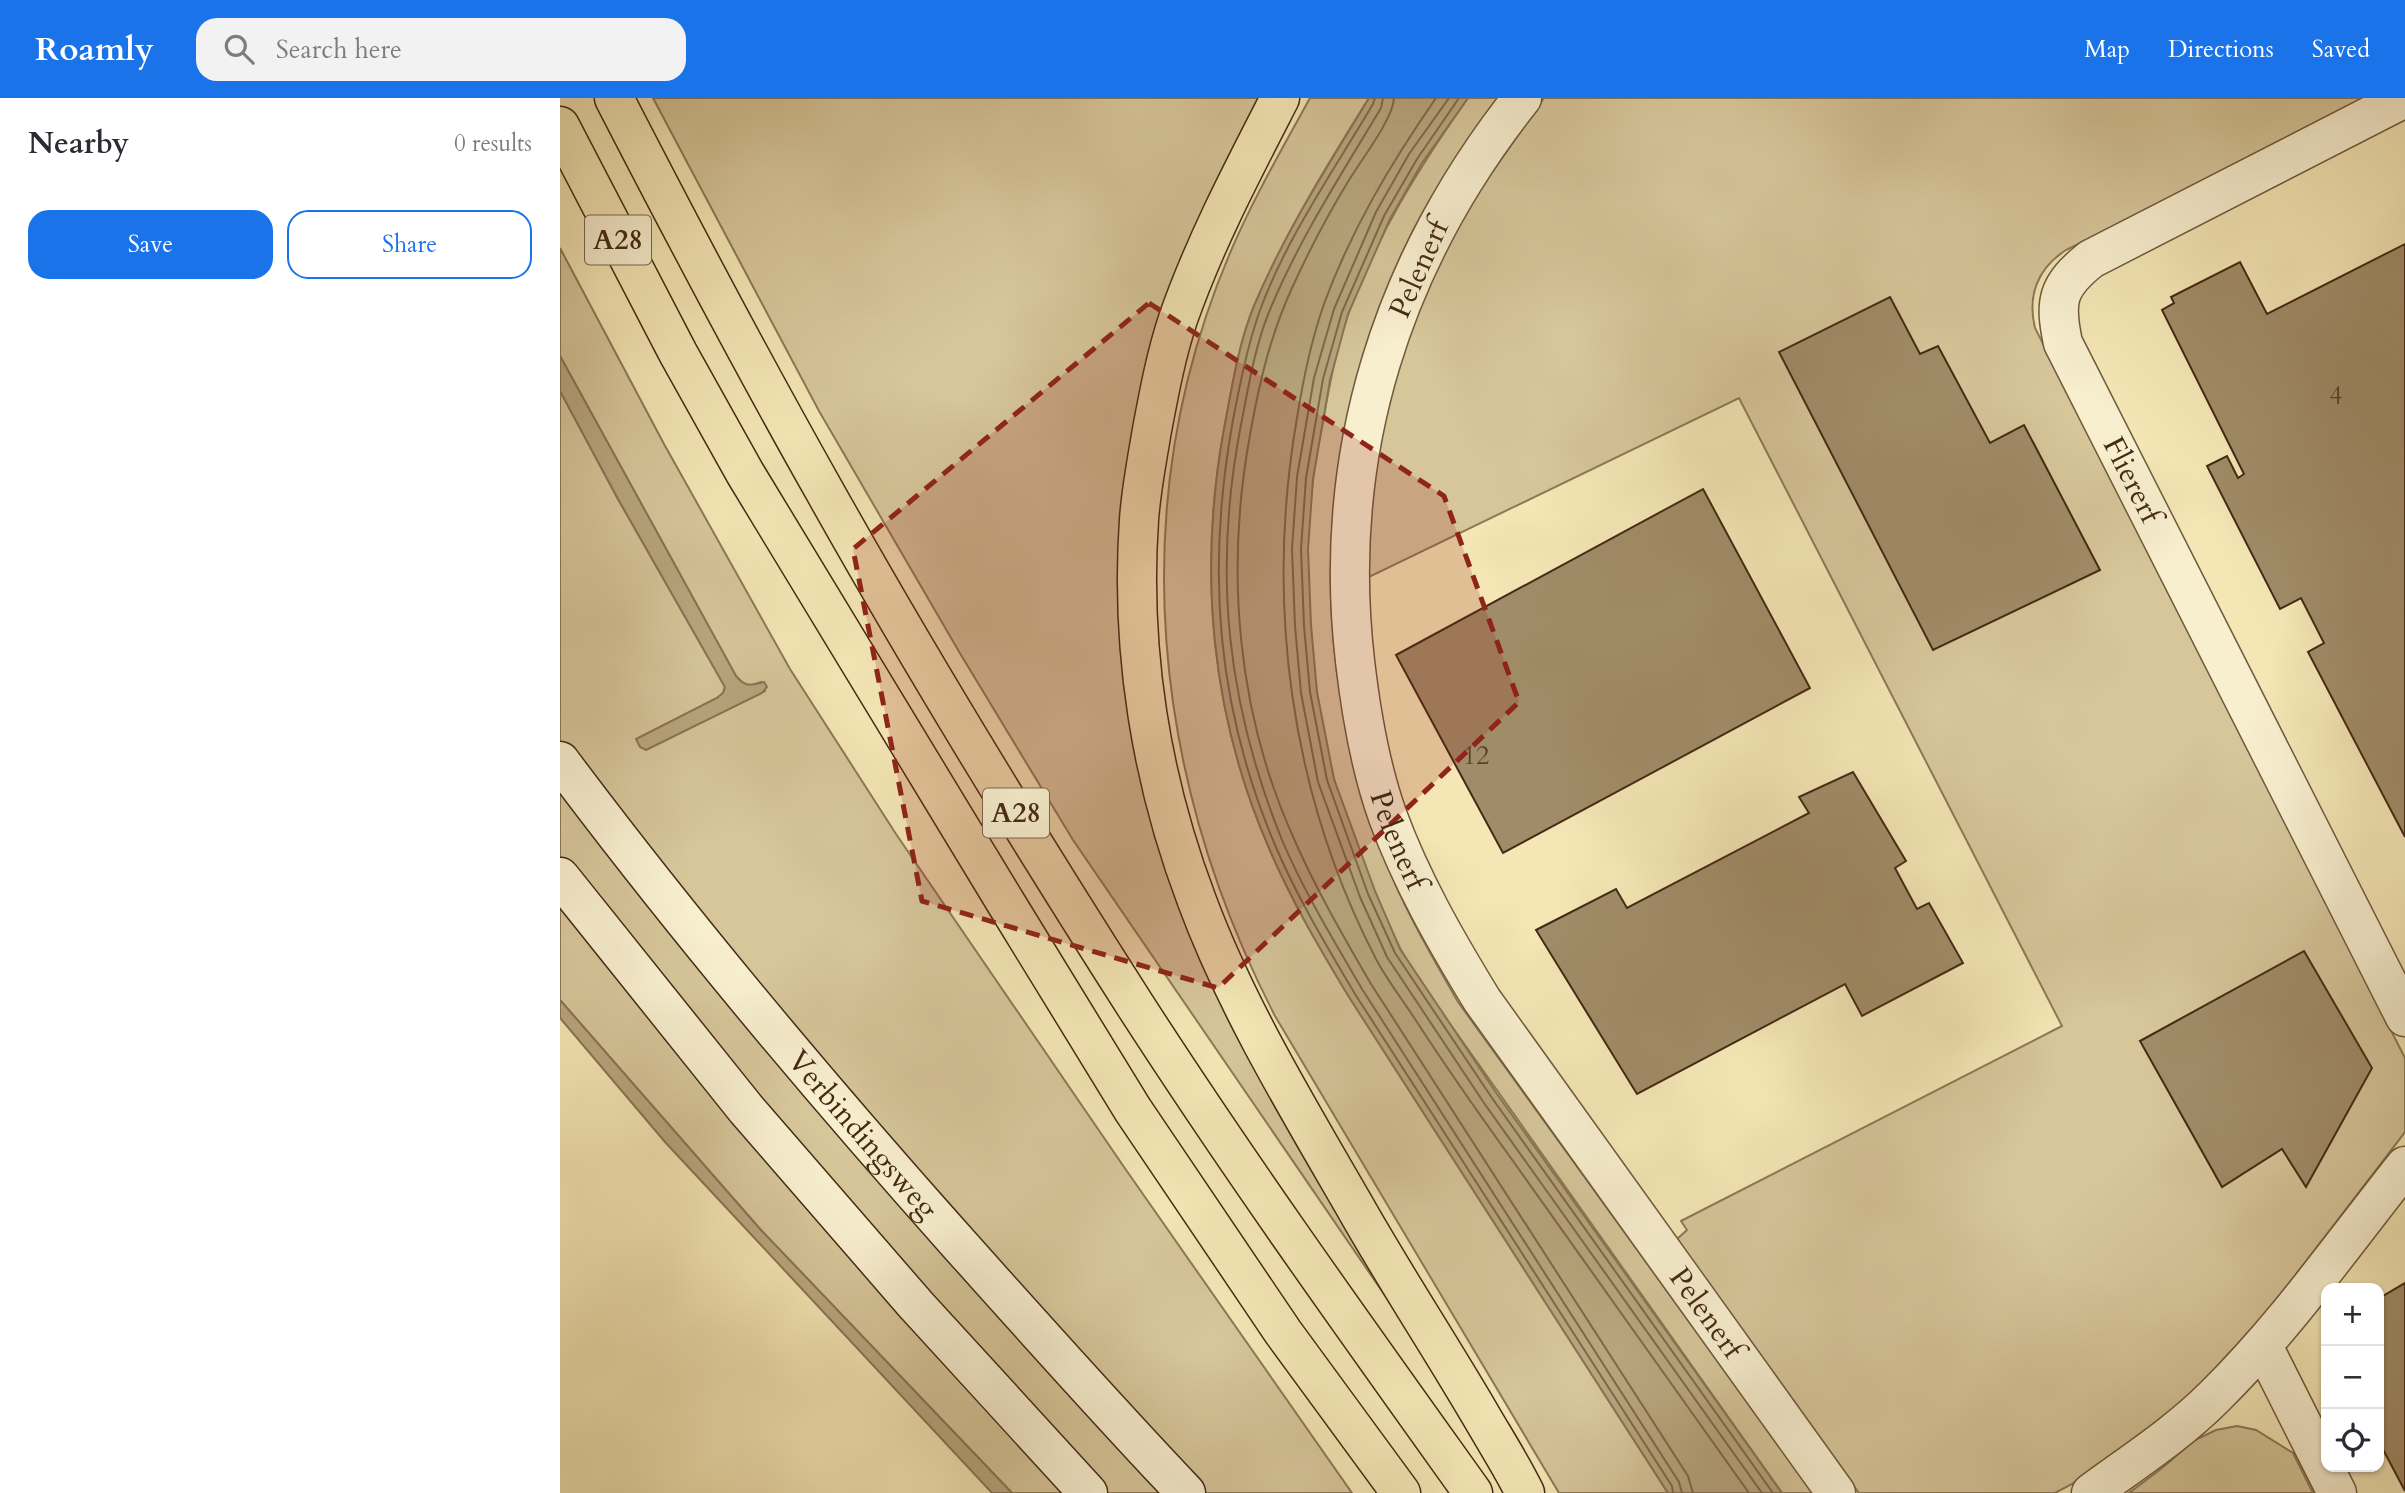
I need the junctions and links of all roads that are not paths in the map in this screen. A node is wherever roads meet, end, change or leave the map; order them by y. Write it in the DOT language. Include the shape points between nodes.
graph roads {
  1 [pos="614,98"];
  2 [pos="1280,98"];
  3 [pos="1522,98"];
  4 [pos="2405,98"];
  5 [pos="560,126"];
  6 [pos="560,761"];
  7 [pos="560,877"];
  8 [pos="2405,1017"];
  9 [pos="2405,1166"];
  10 [pos="2263,1346"];
  11 [pos="1088,1493"];
  12 [pos="1186,1493"];
  13 [pos="1401,1493"];
  14 [pos="1473,1493"];
  15 [pos="1525,1493"];
  16 [pos="1836,1493"];
  17 [pos="2091,1493"];
  18 [pos="2337,1493"];
  1 -- 14 [label="highway, A28" via="824,491 960,722 1136,1007 1348,1319"];
  2 -- 15 [label="highway" via="1204,254 1177,321 1160,385 1139,517 1138,641 1146,707 1175,836 1197,903 1236,990 1356,1209"];
  3 -- 16 [label="street, Pelenerf" via="1476,159 1423,253 1382,356 1368,406 1358,459 1348,576 1359,697 1371,756 1410,870 1482,1000"];
  4 -- 8 [label="street, Fliererf" via="2091,259 2072,274 2060,295 2057,315 2063,342"];
  5 -- 13 [label="highway, A28" via="738,461 1006,903 1141,1121 1283,1332"];
  6 -- 12 [label="street, Verbindingsweg" via="809,1073 1075,1375"];
  7 -- 11 [label="street" via="746,1109 988,1386"];
  9 -- 10 [label="street"];
  10 -- 17 [label="street" via="2172,1435"];
  10 -- 18 [label="street"];
}
